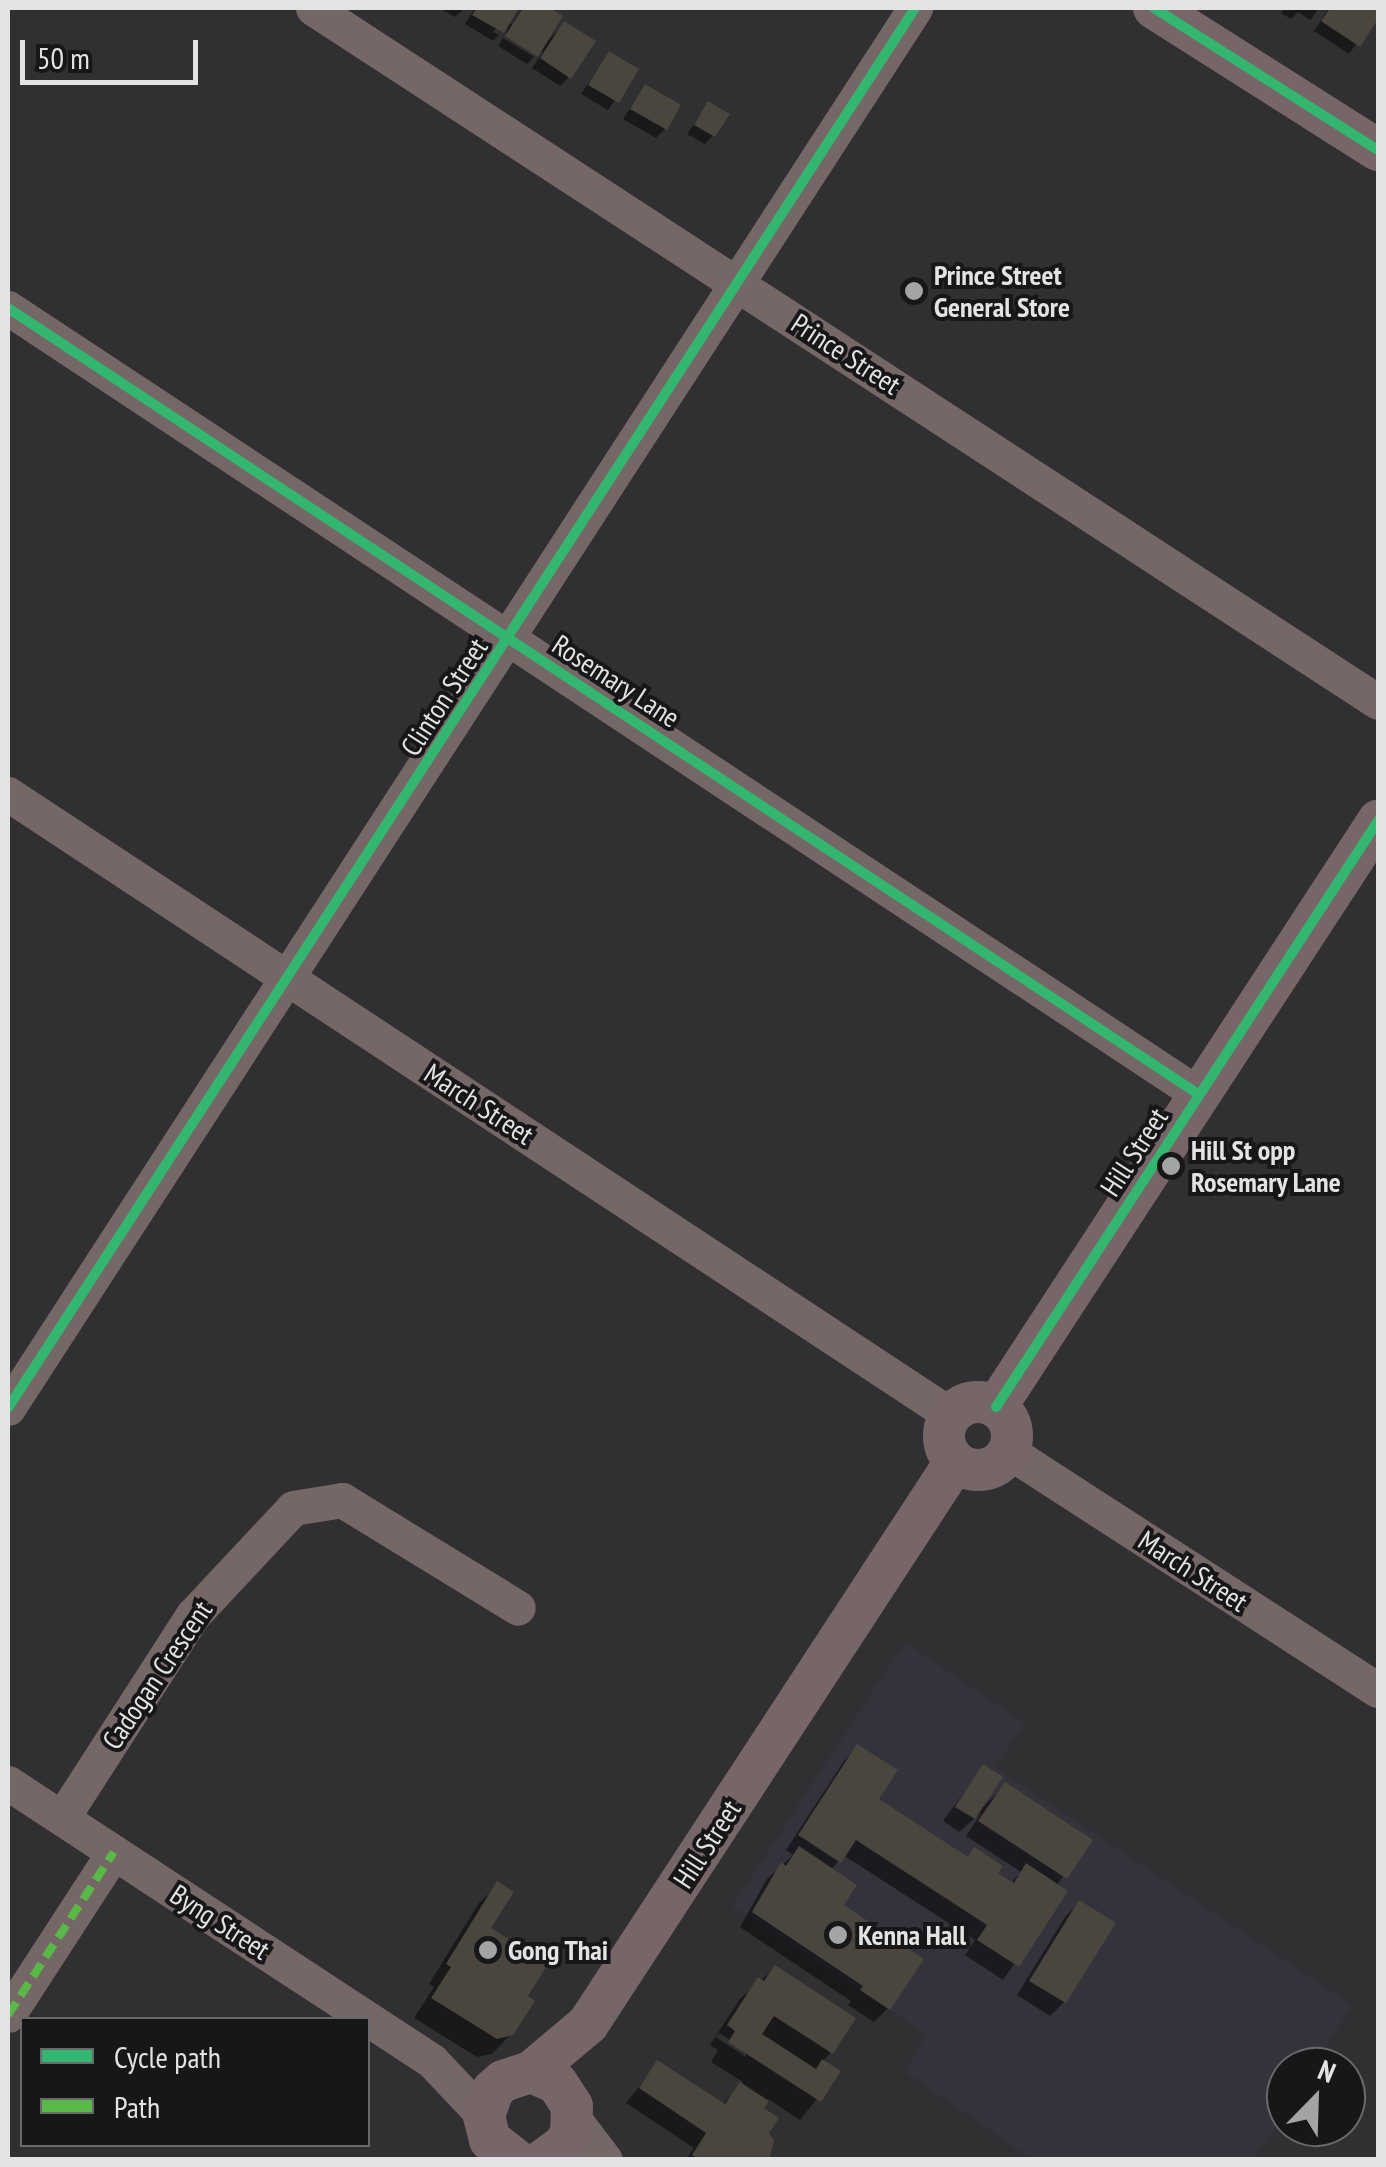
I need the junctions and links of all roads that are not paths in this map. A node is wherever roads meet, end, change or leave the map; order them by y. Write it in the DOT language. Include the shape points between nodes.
graph roads {
  1 [pos="313,8"];
  2 [pos="915,8"];
  3 [pos="1154,8"];
  4 [pos="1378,150"];
  5 [pos="738,284"];
  6 [pos="8,308"];
  7 [pos="509,638"];
  8 [pos="1378,702"];
  9 [pos="8,794"];
  10 [pos="1378,821"];
  11 [pos="287,978"];
  12 [pos="1198,1094"];
  13 [pos="20,1363"];
  14 [pos="996,1407"];
  15 [pos="8,1408"];
  16 [pos="950,1415"];
  17 [pos="1008,1451"];
  18 [pos="955,1462"];
  19 [pos="518,1608"];
  20 [pos="1378,1690"];
  21 [pos="8,1783"];
  22 [pos="62,1818"];
  23 [pos="114,1852"];
  24 [pos="8,2015"];
  25 [pos="365,2017"];
  26 [pos="370,2020"];
  27 [pos="528,2129"];
  28 [pos="605,2160"];
  1 -- 5 [label="street, Prince Street"];
  2 -- 5 [label="street, Clinton Street"];
  3 -- 4 [label="main road"];
  5 -- 7 [label="street, Clinton Street"];
  5 -- 8 [label="street, Prince Street"];
  6 -- 7 [label="street, Rosemary Lane"];
  7 -- 11 [label="street, Clinton Street"];
  7 -- 12 [label="street, Rosemary Lane"];
  9 -- 11 [label="street, March Street"];
  10 -- 12 [label="main road, Hill Street"];
  11 -- 13 [label="street, Clinton Street"];
  11 -- 16 [label="street, March Street"];
  12 -- 14 [label="main road, Hill Street"];
  13 -- 15 [label="street, Clinton Street"];
  14 -- 16 [label="main road" via="971,1402"];
  14 -- 17 [label="main road" via="1010,1427"];
  16 -- 18 [label="main road" via="944,1439"];
  17 -- 18 [label="main road" via="990,1468"];
  17 -- 20 [label="street, March Street"];
  18 -- 27 [label="main road, Hill Street" via="588,2024"];
  19 -- 22 [label="street, Cadogan Crescent" via="342,1500 293,1508 193,1615"];
  21 -- 22 [label="street, Byng Street"];
  22 -- 23 [label="street, Byng Street"];
  23 -- 24 [label="street"];
  23 -- 25 [label="street, Byng Street"];
  26 -- 27 [label="street, Byng Street"];
  27 -- 28 [label="street, Byng Street"];
}
